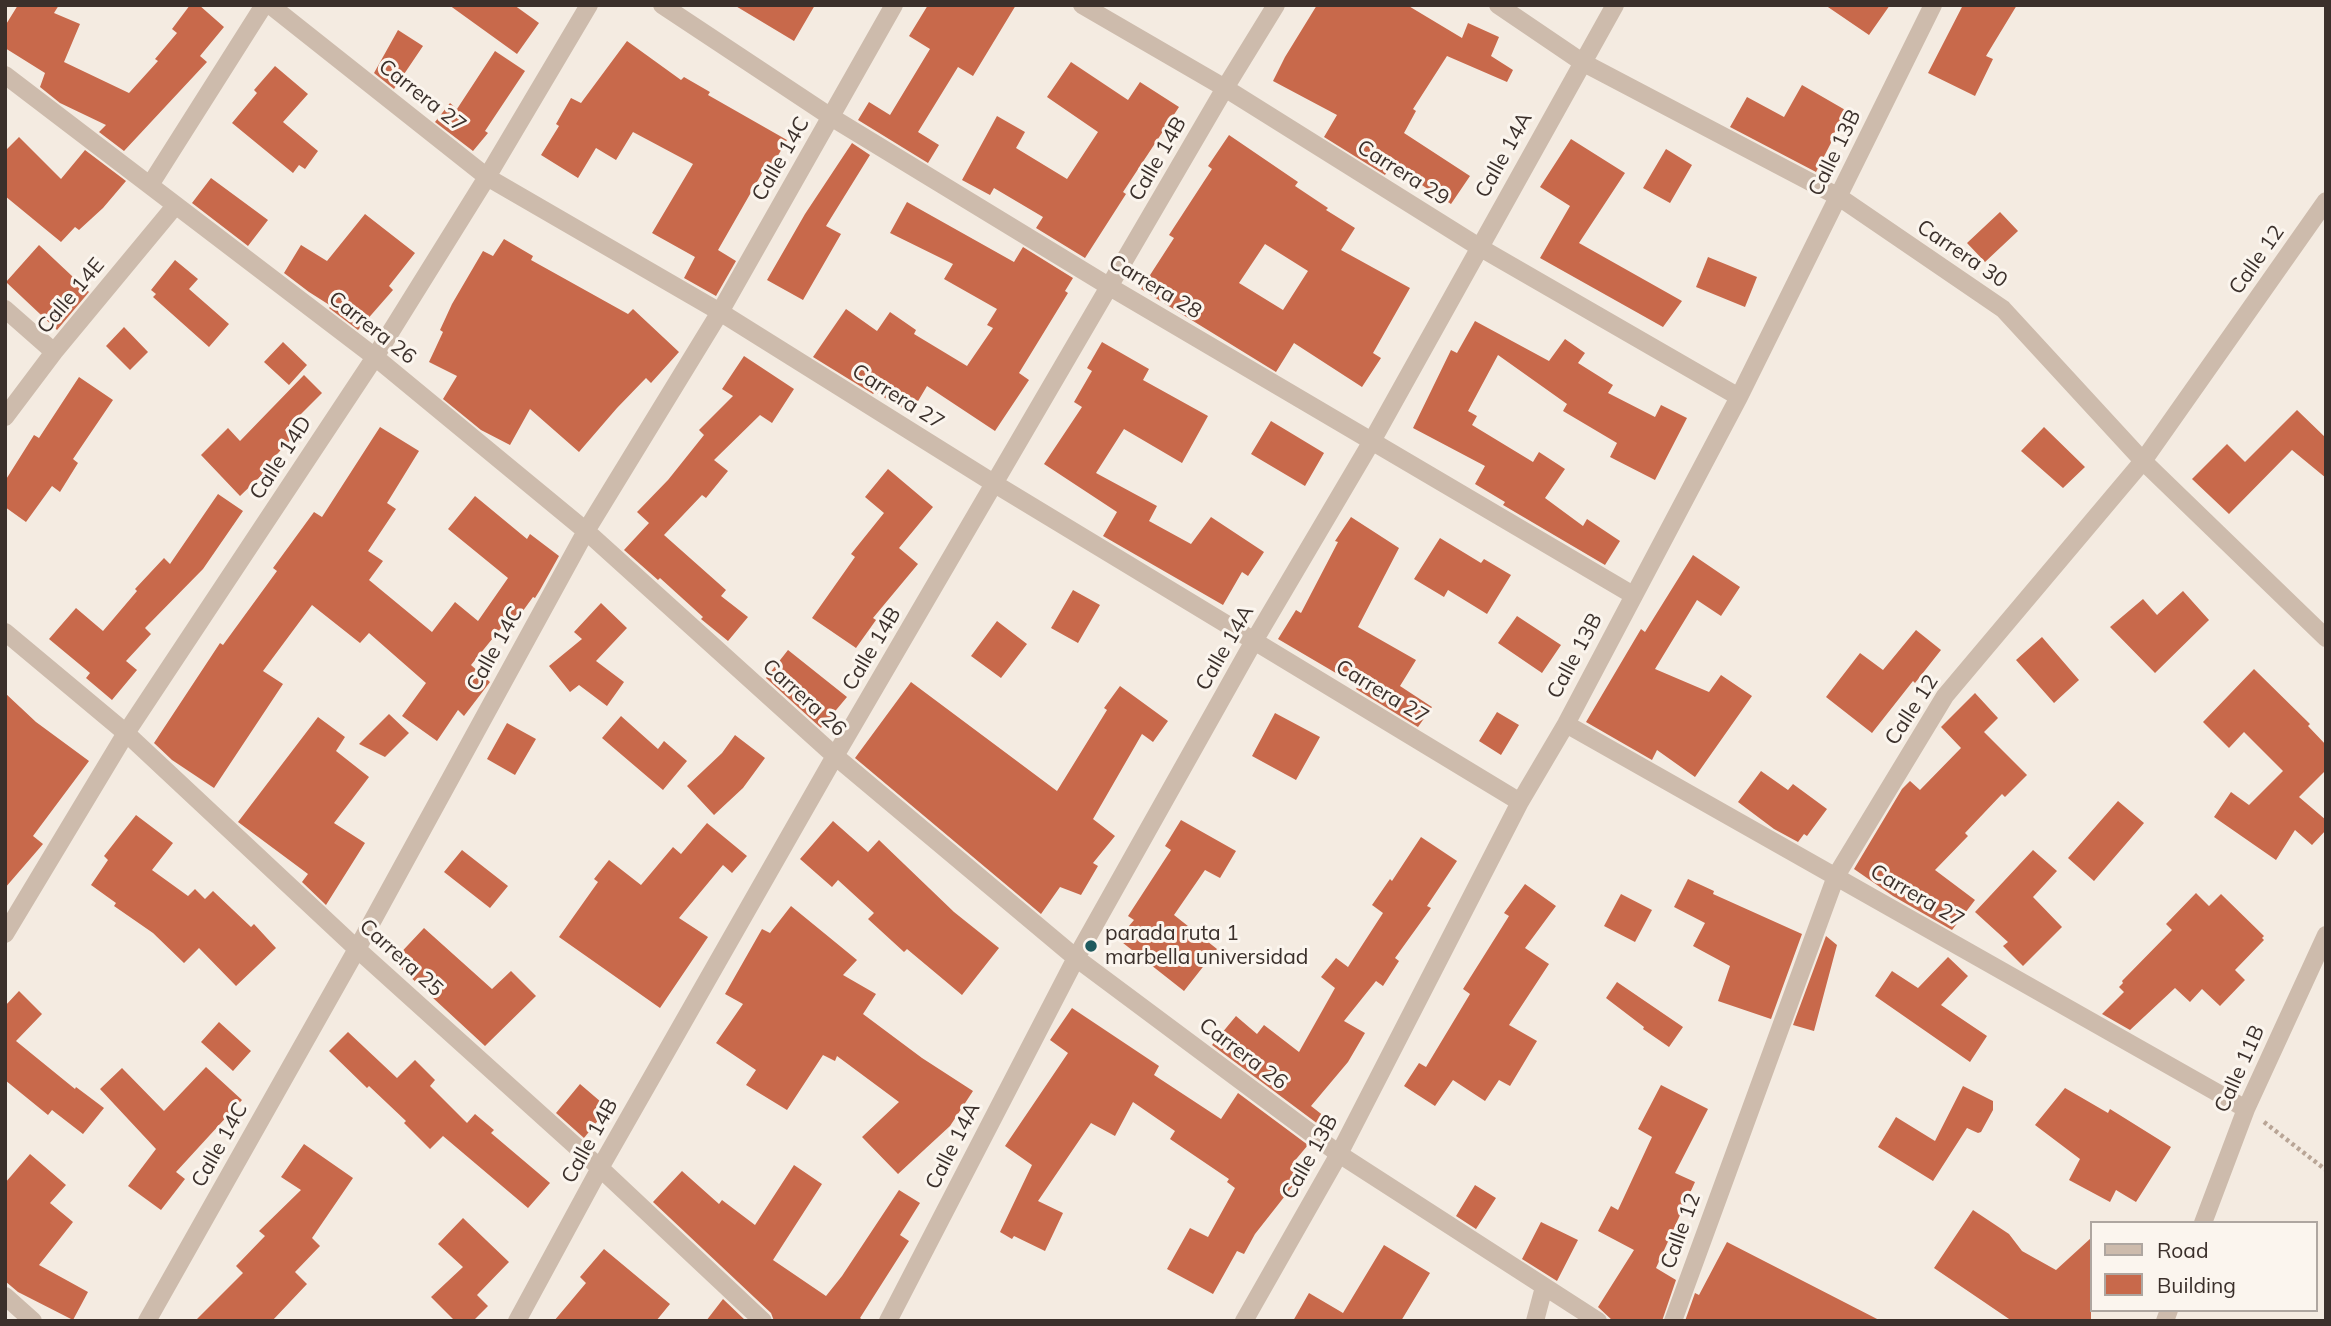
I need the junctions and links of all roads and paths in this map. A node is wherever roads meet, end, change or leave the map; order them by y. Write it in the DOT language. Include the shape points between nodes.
graph roads {
  1 [pos="264,5"];
  2 [pos="270,5"];
  3 [pos="589,5"];
  4 [pos="662,5"];
  5 [pos="894,5"];
  6 [pos="1082,5"];
  7 [pos="1276,5"];
  8 [pos="1498,5"];
  9 [pos="1615,5"];
  10 [pos="1933,5"];
  11 [pos="1582,62"];
  12 [pos="5,75"];
  13 [pos="1225,88"];
  14 [pos="831,117"];
  15 [pos="487,177"];
  16 [pos="150,185"];
  17 [pos="1839,197"];
  18 [pos="2326,201"];
  19 [pos="175,206"];
  20 [pos="1479,247"];
  21 [pos="1111,287"];
  22 [pos="5,309"];
  23 [pos="720,312"];
  24 [pos="54,352"];
  25 [pos="375,357"];
  26 [pos="1739,397"];
  27 [pos="5,417"];
  28 [pos="1372,441"];
  29 [pos="2143,461"];
  30 [pos="995,484"];
  31 [pos="586,531"];
  32 [pos="1633,595"];
  33 [pos="5,632"];
  34 [pos="2326,638"];
  35 [pos="1254,641"];
  36 [pos="1566,724"];
  37 [pos="126,733"];
  38 [pos="835,756"];
  39 [pos="1520,802"];
  40 [pos="1836,876"];
  41 [pos="5,934"];
  42 [pos="2326,935"];
  43 [pos="357,949"];
  44 [pos="1076,958"];
  45 [pos="2246,1109"];
  46 [pos="1339,1154"];
  47 [pos="600,1167"];
  48 [pos="2326,1170"];
  49 [pos="2204,1221"];
  50 [pos="1544,1287"];
  51 [pos="5,1296"];
  52 [pos="33,1321"];
  53 [pos="147,1321"];
  54 [pos="517,1321"];
  55 [pos="763,1321"];
  56 [pos="888,1321"];
  57 [pos="1244,1321"];
  58 [pos="1535,1321"];
  59 [pos="1598,1321"];
  60 [pos="1673,1321"];
  1 -- 16 [label="street"];
  2 -- 15 [label="street, Carrera 27"];
  3 -- 15 [label="street, Calle 14D"];
  4 -- 14 [label="street, Carrera 28"];
  5 -- 14 [label="street, Calle 14C"];
  6 -- 13 [label="street, Carrera 29"];
  7 -- 13 [label="street, Calle 14B"];
  8 -- 11 [label="street, Carrera 30"];
  9 -- 11 [label="street, Calle 14A"];
  10 -- 17 [label="street, Calle 13B"];
  11 -- 17 [label="street, Carrera 30"];
  11 -- 20 [label="street, Calle 14A"];
  12 -- 16 [label="street, Carrera 26"];
  13 -- 20 [label="street, Carrera 29"];
  13 -- 21 [label="street, Calle 14B"];
  14 -- 21 [label="street, Carrera 28"];
  14 -- 23 [label="street, Calle 14C"];
  15 -- 23 [label="street, Carrera 27"];
  15 -- 25 [label="street, Calle 14D"];
  16 -- 19 [label="street, Carrera 26"];
  17 -- 26 [label="street, Calle 13B"];
  17 -- 29 [label="street, Carrera 30" via="2003,309"];
  18 -- 29 [label="street, Calle 12"];
  19 -- 24 [label="street, Calle 14E"];
  19 -- 25 [label="street, Carrera 26"];
  20 -- 26 [label="street, Carrera 29"];
  20 -- 28 [label="street, Calle 14A"];
  21 -- 28 [label="street, Carrera 28"];
  21 -- 30 [label="street, Calle 14B"];
  22 -- 24 [label="street"];
  23 -- 30 [label="street, Carrera 27"];
  23 -- 31 [label="street, Calle 14C"];
  24 -- 27 [label="street, Calle 14E"];
  25 -- 31 [label="street, Carrera 26"];
  25 -- 37 [label="street, Calle 14D"];
  26 -- 32 [label="street, Calle 13B"];
  28 -- 32 [label="street, Carrera 28"];
  28 -- 35 [label="street, Calle 14A"];
  29 -- 34 [label="street, Carrera 30"];
  29 -- 40 [label="street, Calle 12" via="1945,696"];
  30 -- 35 [label="street, Carrera 27"];
  30 -- 38 [label="street, Calle 14B"];
  31 -- 38 [label="street, Carrera 26"];
  31 -- 43 [label="street, Calle 14C"];
  32 -- 36 [label="street, Calle 13B"];
  33 -- 37 [label="street, Carrera 25"];
  35 -- 39 [label="street, Carrera 27"];
  35 -- 44 [label="street, Calle 14A"];
  36 -- 39 [label="street, Calle 13B"];
  36 -- 40 [label="street, Carrera 27"];
  37 -- 41 [label="street, Calle 14D"];
  37 -- 43 [label="street, Carrera 25"];
  38 -- 44 [label="street, Carrera 26"];
  38 -- 47 [label="street, Calle 14B"];
  39 -- 46 [label="street, Calle 13B"];
  40 -- 45 [label="street, Carrera 27"];
  40 -- 60 [label="street, Calle 12"];
  42 -- 45 [label="street, Calle 11B"];
  43 -- 47 [label="street, Carrera 25"];
  43 -- 53 [label="street, Calle 14C"];
  44 -- 46 [label="street, Carrera 26"];
  44 -- 56 [label="street, Calle 14A"];
  45 -- 48 [label="path"];
  45 -- 49 [label="street, Calle 11B"];
  46 -- 50 [label="street, Carrera 26"];
  46 -- 57 [label="street, Calle 13B"];
  47 -- 54 [label="street, Calle 14B"];
  47 -- 55 [label="street, Carrera 25"];
  50 -- 58 [label="street"];
  50 -- 59 [label="street, Carrera 26"];
  51 -- 52 [label="street"];
}
